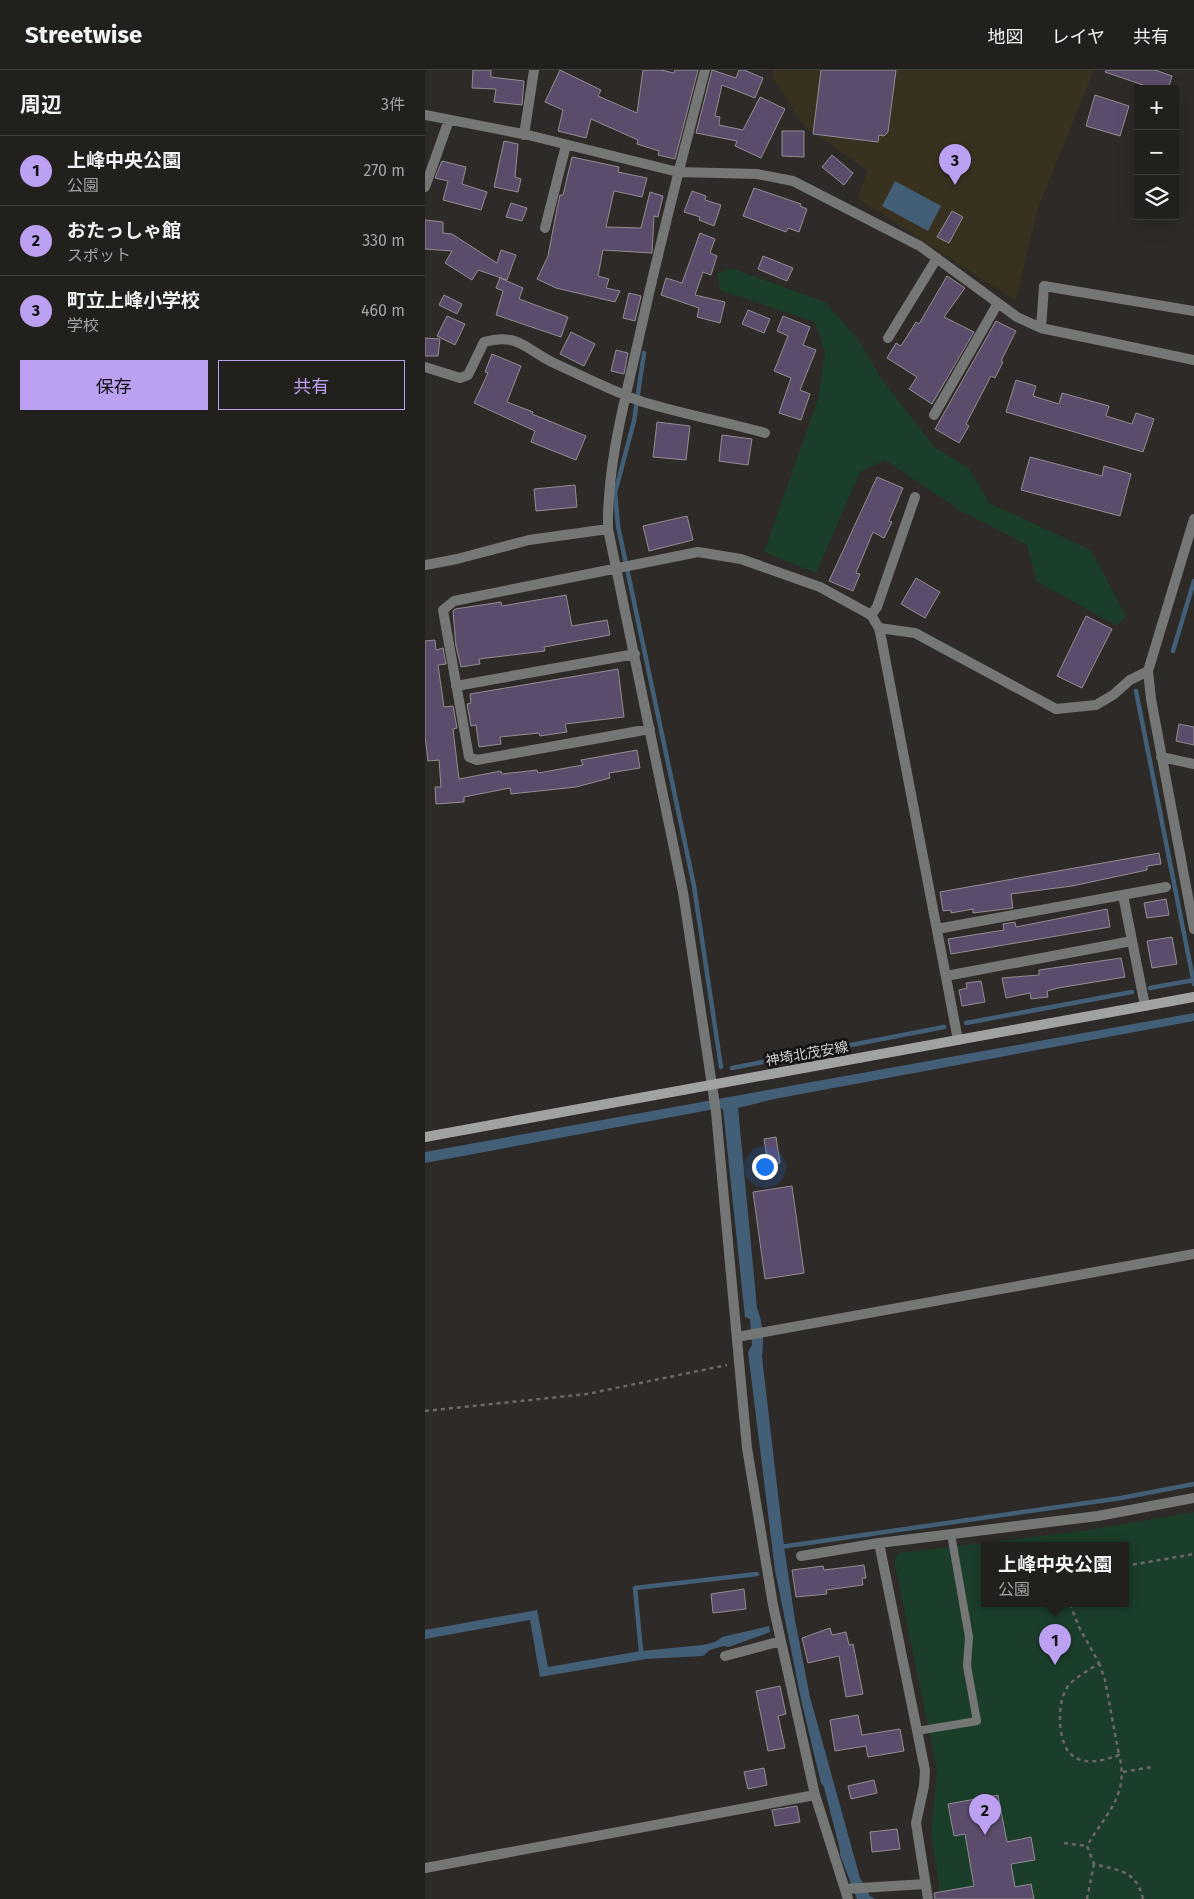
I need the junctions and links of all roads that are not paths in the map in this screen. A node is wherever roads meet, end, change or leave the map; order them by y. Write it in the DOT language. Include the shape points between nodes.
graph roads {
  1 [pos="534,70"];
  2 [pos="705,70"];
  3 [pos="425,116"];
  4 [pos="449,120"];
  5 [pos="524,135"];
  6 [pos="566,145"];
  7 [pos="678,172"];
  8 [pos="425,187"];
  9 [pos="545,228"];
  10 [pos="937,258"];
  11 [pos="998,303"];
  12 [pos="1194,311"];
  13 [pos="1041,328"];
  14 [pos="888,338"];
  15 [pos="1194,360"];
  16 [pos="425,368"];
  17 [pos="626,395"];
  18 [pos="934,414"];
  19 [pos="765,433"];
  20 [pos="915,497"];
  21 [pos="1194,519"];
  22 [pos="608,529"];
  23 [pos="425,565"];
  24 [pos="617,570"];
  25 [pos="871,615"];
  26 [pos="879,628"];
  27 [pos="635,654"];
  28 [pos="1148,672"];
  29 [pos="456,686"];
  30 [pos="650,729"];
  31 [pos="1161,757"];
  32 [pos="1194,764"];
  33 [pos="1166,887"];
  34 [pos="1123,895"];
  35 [pos="937,929"];
  36 [pos="1194,930"];
  37 [pos="1132,941"];
  38 [pos="946,976"];
  39 [pos="1194,997"];
  40 [pos="1145,1006"];
  41 [pos="958,1040"];
  42 [pos="711,1086"];
  43 [pos="425,1137"];
  44 [pos="1194,1254"];
  45 [pos="737,1337"];
  46 [pos="1194,1498"];
  47 [pos="951,1534"];
  48 [pos="879,1543"];
  49 [pos="801,1556"];
  50 [pos="781,1641"];
  51 [pos="725,1656"];
  52 [pos="917,1731"];
  53 [pos="815,1795"];
  54 [pos="425,1868"];
  55 [pos="925,1884"];
  56 [pos="847,1892"];
  57 [pos="928,1899"];
  1 -- 5 [label="street"];
  2 -- 7 [label="street"];
  3 -- 4 [label="street"];
  4 -- 5 [label="street"];
  4 -- 8 [label="street"];
  5 -- 6 [label="street"];
  6 -- 7 [label="street"];
  6 -- 9 [label="street"];
  7 -- 10 [label="street" via="757,174 793,181 920,246"];
  7 -- 17 [label="street"];
  10 -- 11 [label="street"];
  10 -- 14 [label="street"];
  11 -- 13 [label="street" via="1017,317"];
  11 -- 18 [label="street"];
  12 -- 13 [label="street" via="1044,286"];
  13 -- 15 [label="street"];
  16 -- 17 [label="street" via="460,378 468,375 484,342 510,339 524,344 547,360"];
  17 -- 19 [label="street"];
  17 -- 22 [label="street" via="613,456"];
  20 -- 25 [label="street" via="877,607"];
  21 -- 28 [label="street"];
  22 -- 23 [label="street" via="529,540"];
  22 -- 24 [label="street"];
  24 -- 25 [label="street" via="699,552 741,559 820,587"];
  24 -- 27 [label="street"];
  24 -- 29 [label="street" via="454,601 443,610"];
  25 -- 26 [label="street"];
  26 -- 28 [label="street" via="915,633 1056,709 1095,706"];
  26 -- 35 [label="street"];
  27 -- 29 [label="street"];
  27 -- 30 [label="street"];
  28 -- 31 [label="street"];
  29 -- 30 [label="street" via="469,757 477,760"];
  30 -- 42 [label="street" via="683,892"];
  31 -- 32 [label="street"];
  31 -- 36 [label="street"];
  33 -- 34 [label="street"];
  34 -- 35 [label="street"];
  34 -- 37 [label="street"];
  35 -- 38 [label="street"];
  37 -- 38 [label="street"];
  37 -- 40 [label="street"];
  38 -- 41 [label="street"];
  39 -- 40 [label="main road, 神埼北茂安線"];
  40 -- 41 [label="main road, 神埼北茂安線"];
  41 -- 42 [label="main road, 神埼北茂安線"];
  42 -- 43 [label="main road, 神埼北茂安線"];
  42 -- 45 [label="street"];
  44 -- 45 [label="street"];
  45 -- 50 [label="street" via="747,1448"];
  46 -- 47 [label="street" via="1098,1516"];
  47 -- 48 [label="street"];
  47 -- 52 [label="lane" via="969,1637 967,1666 977,1721"];
  48 -- 49 [label="street"];
  48 -- 52 [label="street"];
  50 -- 51 [label="street"];
  50 -- 53 [label="street"];
  52 -- 55 [label="street" via="925,1770 916,1823"];
  53 -- 54 [label="street"];
  53 -- 56 [label="street"];
  55 -- 56 [label="street" via="869,1886"];
  55 -- 57 [label="street"];
}
